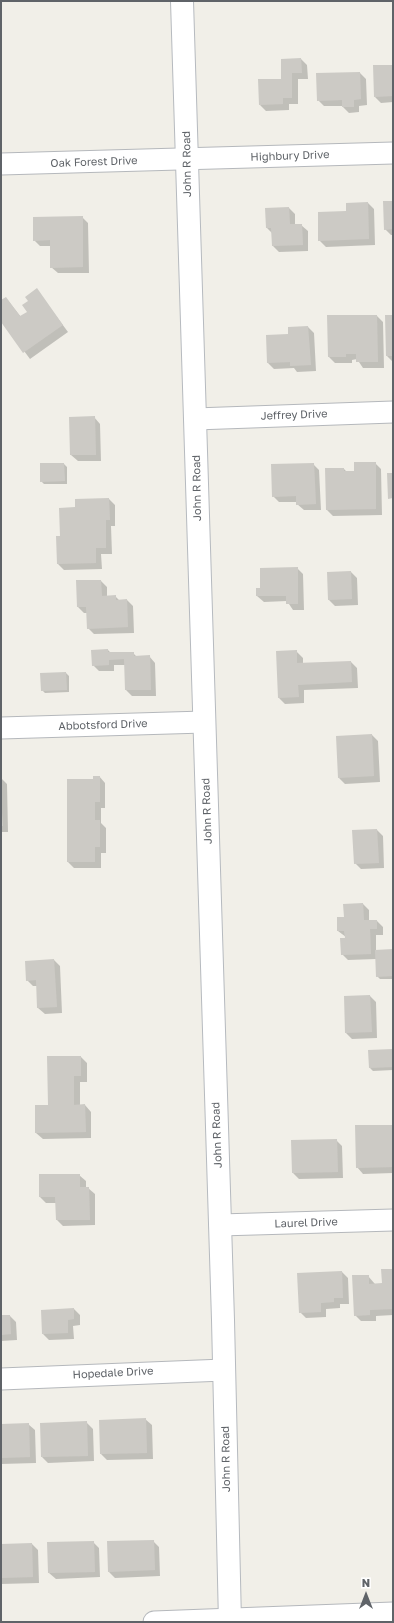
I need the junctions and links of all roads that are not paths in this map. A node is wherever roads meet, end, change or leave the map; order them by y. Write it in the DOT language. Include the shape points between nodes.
graph roads {
  1 [pos="182,1"];
  2 [pos="393,152"];
  3 [pos="186,159"];
  4 [pos="1,164"];
  5 [pos="393,412"];
  6 [pos="195,419"];
  7 [pos="204,722"];
  8 [pos="1,728"];
  9 [pos="393,1220"];
  10 [pos="220,1226"];
  11 [pos="224,1370"];
  12 [pos="1,1379"];
  13 [pos="393,1613"];
  14 [pos="230,1621"];
  15 [pos="154,1622"];
  1 -- 3 [label="main road, John R Road"];
  2 -- 3 [label="street, Highbury Drive"];
  3 -- 4 [label="street, Oak Forest Drive"];
  3 -- 6 [label="main road, John R Road"];
  5 -- 6 [label="street, Jeffrey Drive"];
  6 -- 7 [label="main road, John R Road"];
  7 -- 8 [label="street, Abbotsford Drive"];
  7 -- 10 [label="main road, John R Road"];
  9 -- 10 [label="street, Laurel Drive"];
  10 -- 11 [label="main road, John R Road"];
  11 -- 12 [label="street, Hopedale Drive"];
  11 -- 14 [label="main road, John R Road"];
  13 -- 14 [label="street"];
  14 -- 15 [label="street"];
}
